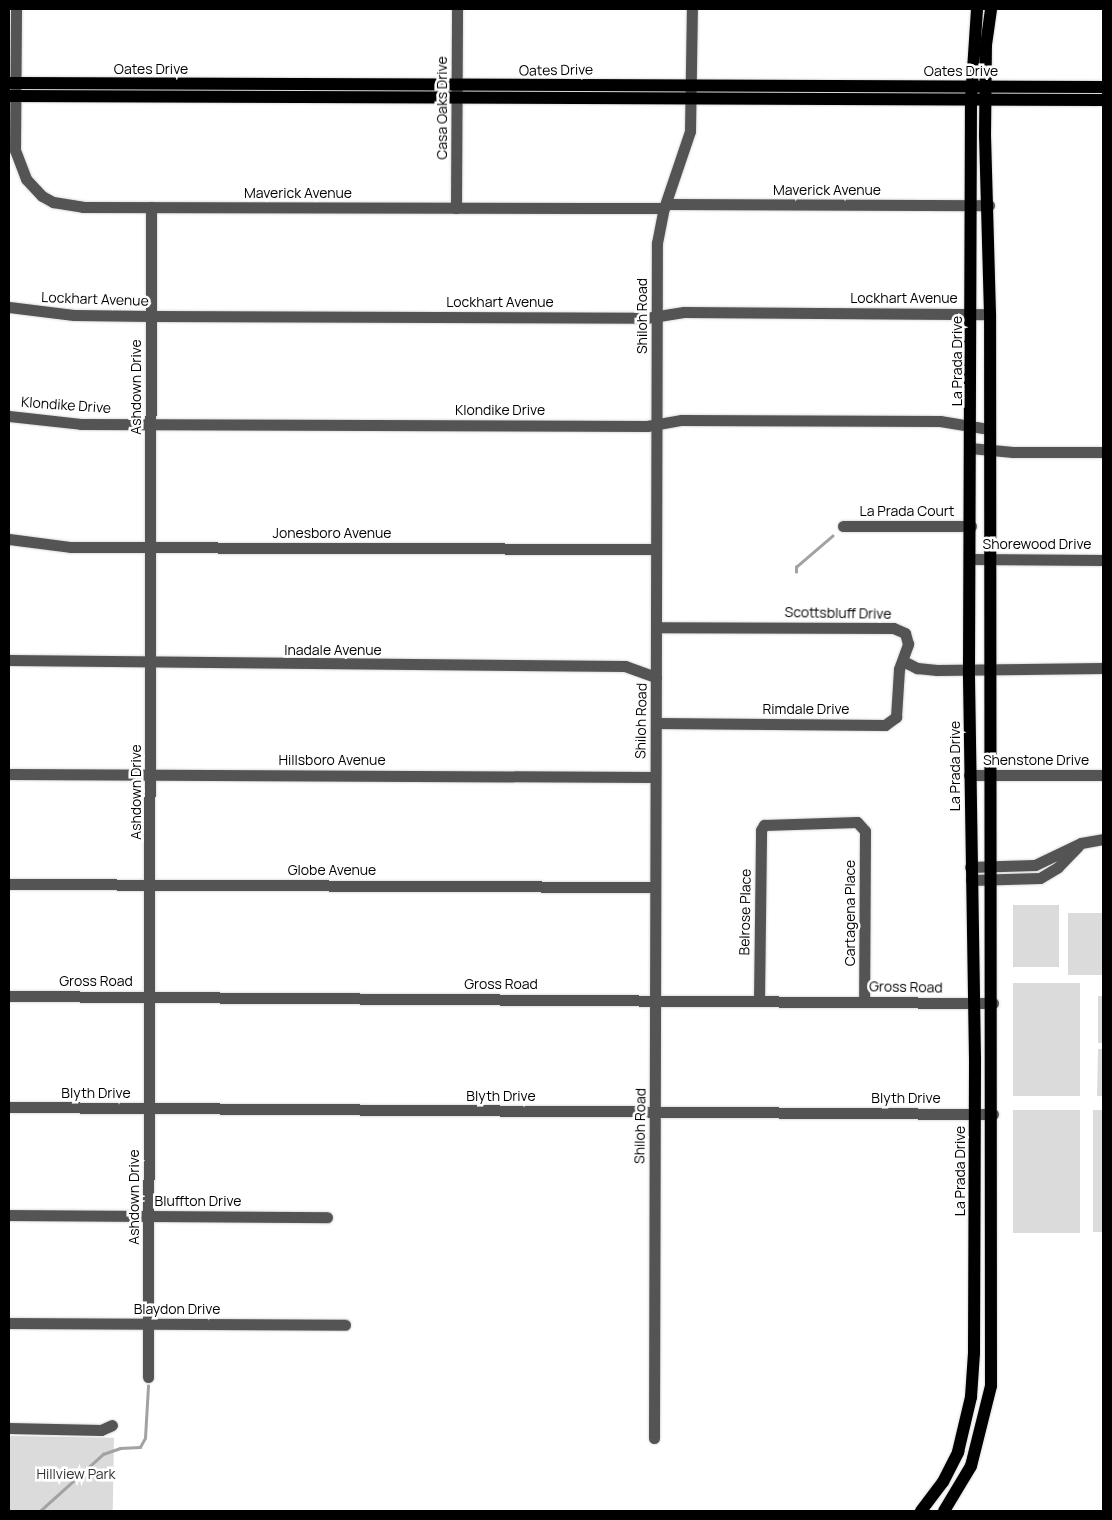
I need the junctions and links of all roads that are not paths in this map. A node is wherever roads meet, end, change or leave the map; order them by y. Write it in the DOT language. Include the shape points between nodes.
graph roads {
  1 [pos="16,9"];
  2 [pos="456,9"];
  3 [pos="692,9"];
  4 [pos="977,9"];
  5 [pos="991,9"];
  6 [pos="691,85"];
  7 [pos="978,86"];
  8 [pos="1103,87"];
  9 [pos="12,90"];
  10 [pos="458,91"];
  11 [pos="692,99"];
  12 [pos="971,100"];
  13 [pos="985,100"];
  14 [pos="1103,100"];
  15 [pos="971,205"];
  16 [pos="989,205"];
  17 [pos="665,206"];
  18 [pos="152,207"];
  19 [pos="456,208"];
  20 [pos="9,307"];
  21 [pos="972,314"];
  22 [pos="990,314"];
  23 [pos="152,316"];
  24 [pos="656,316"];
  25 [pos="9,416"];
  26 [pos="151,423"];
  27 [pos="656,424"];
  28 [pos="972,428"];
  29 [pos="989,429"];
  30 [pos="970,448"];
  31 [pos="989,448"];
  32 [pos="1103,452"];
  33 [pos="843,526"];
  34 [pos="970,526"];
  35 [pos="9,539"];
  36 [pos="151,547"];
  37 [pos="656,549"];
  38 [pos="971,559"];
  39 [pos="989,559"];
  40 [pos="1103,560"];
  41 [pos="657,627"];
  42 [pos="9,660"];
  43 [pos="902,661"];
  44 [pos="151,664"];
  45 [pos="969,668"];
  46 [pos="988,668"];
  47 [pos="1103,668"];
  48 [pos="656,677"];
  49 [pos="656,723"];
  50 [pos="9,774"];
  51 [pos="150,774"];
  52 [pos="969,775"];
  53 [pos="988,775"];
  54 [pos="1103,776"];
  55 [pos="656,777"];
  56 [pos="863,826"];
  57 [pos="1103,839"];
  58 [pos="990,873"];
  59 [pos="971,874"];
  60 [pos="9,884"];
  61 [pos="151,884"];
  62 [pos="656,887"];
  63 [pos="9,996"];
  64 [pos="150,996"];
  65 [pos="656,1000"];
  66 [pos="759,1001"];
  67 [pos="864,1002"];
  68 [pos="974,1003"];
  69 [pos="993,1003"];
  70 [pos="9,1108"];
  71 [pos="149,1108"];
  72 [pos="655,1112"];
  73 [pos="974,1113"];
  74 [pos="993,1114"];
  75 [pos="9,1215"];
  76 [pos="148,1216"];
  77 [pos="327,1217"];
  78 [pos="974,1280"];
  79 [pos="993,1280"];
  80 [pos="9,1323"];
  81 [pos="148,1323"];
  82 [pos="345,1325"];
  83 [pos="148,1377"];
  84 [pos="971,1397"];
  85 [pos="990,1401"];
  86 [pos="112,1425"];
  87 [pos="9,1428"];
  88 [pos="654,1438"];
  89 [pos="924,1510"];
  90 [pos="944,1511"];
  1 -- 9 [label="street, Maverick Avenue"];
  2 -- 10 [label="street, Casa Oaks Drive"];
  3 -- 6 [label="street, Shiloh Road"];
  4 -- 7 [label="main road, La Prada Drive"];
  5 -- 7 [label="main road, La Prada Drive"];
  6 -- 7 [label="main road, Oates Drive"];
  6 -- 10 [label="main road, Oates Drive"];
  6 -- 11 [label="street, Shiloh Road"];
  7 -- 8 [label="main road, Oates Drive"];
  7 -- 12 [label="main road, La Prada Drive"];
  7 -- 13 [label="main road, La Prada Drive"];
  9 -- 10 [label="main road, Oates Drive"];
  9 -- 18 [label="street, Maverick Avenue" via="18,165 42,196 67,206"];
  10 -- 11 [label="main road, Oates Drive"];
  10 -- 19 [label="street, Casa Oaks Drive"];
  11 -- 12 [label="main road, Oates Drive"];
  11 -- 17 [label="street, Shiloh Road" via="690,131"];
  12 -- 13 [label="main road, Oates Drive"];
  12 -- 15 [label="main road, La Prada Drive"];
  13 -- 14 [label="main road, Oates Drive"];
  13 -- 16 [label="main road, La Prada Drive"];
  15 -- 16 [label="street, Maverick Avenue"];
  15 -- 17 [label="street, Maverick Avenue"];
  15 -- 21 [label="main road, La Prada Drive"];
  16 -- 22 [label="main road, La Prada Drive"];
  17 -- 19 [label="street, Maverick Avenue"];
  17 -- 24 [label="street, Shiloh Road" via="657,243"];
  18 -- 19 [label="street, Maverick Avenue"];
  18 -- 23 [label="street, Ashdown Drive"];
  20 -- 23 [label="street, Lockhart Avenue" via="74,316"];
  21 -- 22 [label="street, Lockhart Avenue"];
  21 -- 24 [label="street, Lockhart Avenue" via="684,312"];
  21 -- 28 [label="main road, La Prada Drive"];
  22 -- 29 [label="main road, La Prada Drive"];
  23 -- 24 [label="street, Lockhart Avenue"];
  23 -- 26 [label="street, Ashdown Drive"];
  24 -- 27 [label="street, Shiloh Road"];
  25 -- 26 [label="street, Klondike Drive" via="81,424"];
  26 -- 27 [label="street, Klondike Drive"];
  26 -- 36 [label="street, Ashdown Drive"];
  27 -- 28 [label="street, Klondike Drive" via="681,420 940,421"];
  27 -- 37 [label="street, Shiloh Road"];
  28 -- 29 [label="street, Klondike Drive"];
  28 -- 30 [label="main road, La Prada Drive"];
  29 -- 31 [label="main road, La Prada Drive"];
  30 -- 31 [label="street"];
  30 -- 34 [label="main road, La Prada Drive"];
  31 -- 32 [label="street" via="1014,452"];
  31 -- 39 [label="main road, La Prada Drive"];
  33 -- 34 [label="street, La Prada Court"];
  34 -- 38 [label="main road, La Prada Drive"];
  35 -- 36 [label="street, Jonesboro Avenue" via="71,547"];
  36 -- 37 [label="street, Jonesboro Avenue"];
  36 -- 44 [label="street, Ashdown Drive"];
  37 -- 41 [label="street, Shiloh Road"];
  38 -- 39 [label="street, Shorewood Drive"];
  38 -- 45 [label="main road, La Prada Drive"];
  39 -- 40 [label="street, Shorewood Drive"];
  39 -- 46 [label="main road, La Prada Drive"];
  41 -- 43 [label="street, Scottsbluff Drive" via="894,628 908,638"];
  41 -- 48 [label="street, Shiloh Road"];
  42 -- 44 [label="street, Inadale Avenue"];
  43 -- 45 [label="street" via="925,669"];
  43 -- 49 [label="street, Rimdale Drive" via="896,716 885,725"];
  44 -- 48 [label="street, Inadale Avenue" via="624,666"];
  44 -- 51 [label="street, Ashdown Drive"];
  45 -- 46 [label="street"];
  45 -- 52 [label="main road, La Prada Drive"];
  46 -- 47 [label="street"];
  46 -- 53 [label="main road, La Prada Drive"];
  48 -- 49 [label="street, Shiloh Road"];
  49 -- 55 [label="street, Shiloh Road"];
  50 -- 51 [label="street, Hillsboro Avenue"];
  51 -- 55 [label="street, Hillsboro Avenue"];
  51 -- 61 [label="street, Ashdown Drive"];
  52 -- 53 [label="street, Shenstone Drive"];
  52 -- 59 [label="main road, La Prada Drive"];
  53 -- 54 [label="street, Shenstone Drive"];
  53 -- 58 [label="main road, La Prada Drive"];
  55 -- 62 [label="street, Shiloh Road"];
  56 -- 66 [label="street, Belrose Place" via="848,822 764,825 761,830"];
  56 -- 67 [label="street, Cartagena Place"];
  57 -- 58 [label="street" via="1081,843 1049,875 1030,880"];
  58 -- 59 [label="street"];
  58 -- 69 [label="main road, La Prada Drive"];
  59 -- 68 [label="main road, La Prada Drive"];
  60 -- 61 [label="street, Globe Avenue"];
  61 -- 62 [label="street, Globe Avenue"];
  61 -- 64 [label="street, Ashdown Drive"];
  62 -- 65 [label="street, Shiloh Road"];
  63 -- 64 [label="street, Gross Road"];
  64 -- 65 [label="street, Gross Road"];
  64 -- 71 [label="street, Ashdown Drive"];
  65 -- 66 [label="street, Gross Road"];
  65 -- 72 [label="street, Shiloh Road"];
  66 -- 67 [label="street, Gross Road"];
  67 -- 68 [label="street, Gross Road"];
  68 -- 69 [label="street, Gross Road"];
  68 -- 73 [label="main road, La Prada Drive"];
  69 -- 74 [label="main road, La Prada Drive"];
  70 -- 71 [label="street, Blyth Drive"];
  71 -- 72 [label="street, Blyth Drive"];
  71 -- 76 [label="street, Ashdown Drive"];
  72 -- 73 [label="street, Blyth Drive"];
  72 -- 88 [label="street, Shiloh Road"];
  73 -- 74 [label="street, Blyth Drive"];
  73 -- 78 [label="main road, La Prada Drive"];
  74 -- 79 [label="main road, La Prada Drive"];
  75 -- 76 [label="street, Bluffton Drive"];
  76 -- 77 [label="street, Bluffton Drive"];
  76 -- 81 [label="street, Ashdown Drive"];
  78 -- 79 [label="main road"];
  78 -- 84 [label="main road, La Prada Drive"];
  79 -- 85 [label="main road, La Prada Drive"];
  80 -- 81 [label="street, Blaydon Drive"];
  81 -- 82 [label="street, Blaydon Drive"];
  81 -- 83 [label="street, Ashdown Drive"];
  84 -- 85 [label="main road"];
  84 -- 89 [label="main road, La Prada Drive" via="958,1452"];
  85 -- 90 [label="main road, La Prada Drive" via="971,1466"];
  86 -- 87 [label="street" via="101,1430"];
}
